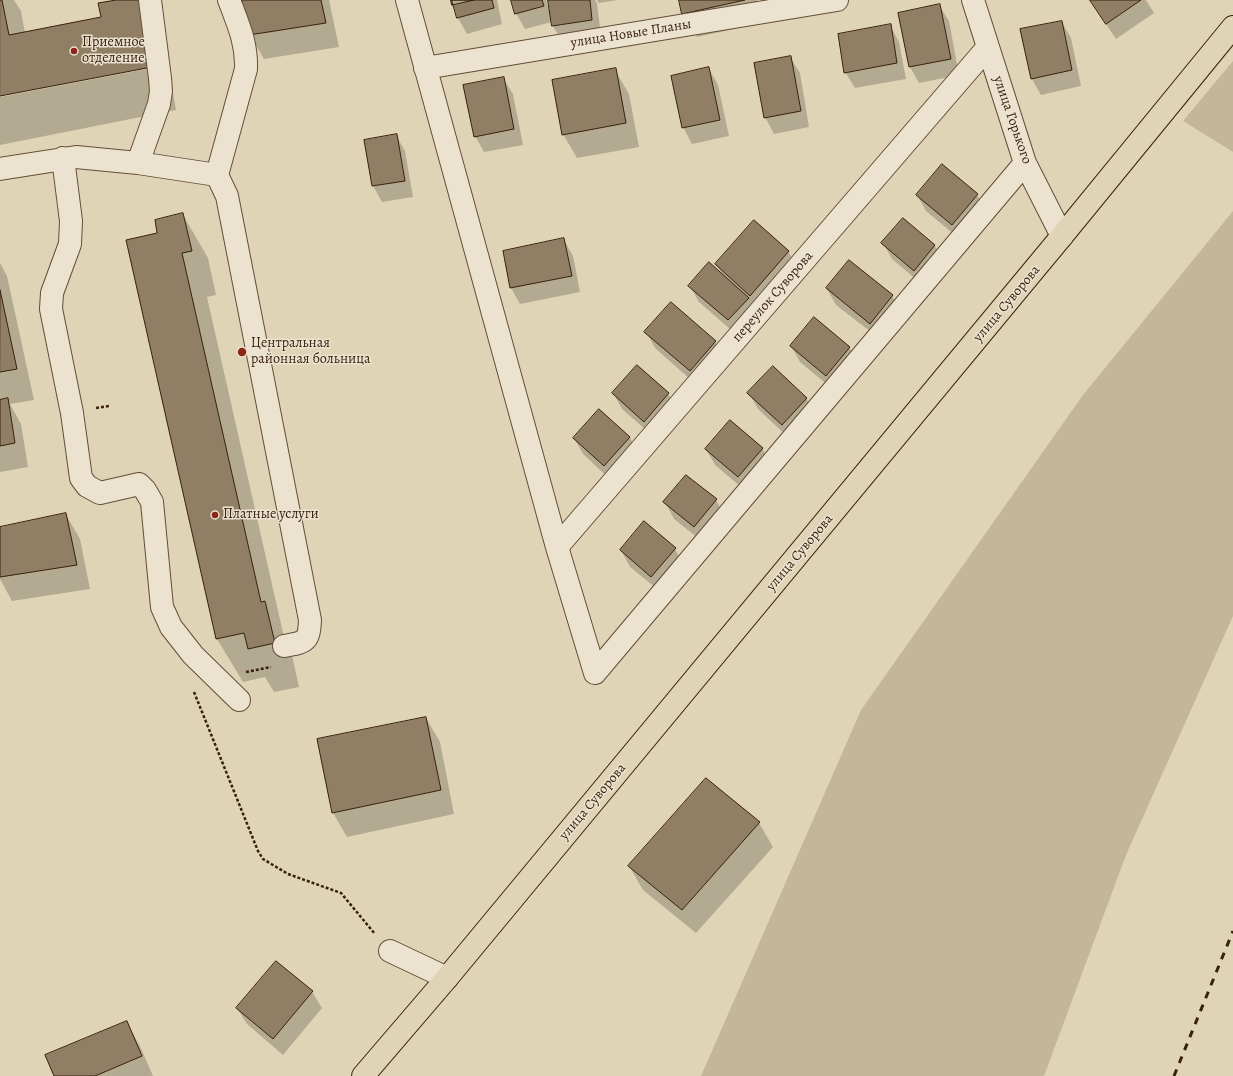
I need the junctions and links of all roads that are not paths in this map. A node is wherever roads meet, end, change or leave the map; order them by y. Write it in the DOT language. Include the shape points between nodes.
graph roads {
  1 [pos="150,0"];
  2 [pos="229,0"];
  3 [pos="407,0"];
  4 [pos="836,0"];
  5 [pos="973,0"];
  6 [pos="1233,27"];
  7 [pos="988,46"];
  8 [pos="425,68"];
  9 [pos="63,158"];
  10 [pos="138,163"];
  11 [pos="1025,163"];
  12 [pos="0,169"];
  13 [pos="217,175"];
  14 [pos="1062,236"];
  15 [pos="557,547"];
  16 [pos="293,644"];
  17 [pos="239,700"];
  18 [pos="390,951"];
  19 [pos="447,978"];
  20 [pos="364,1076"];
  1 -- 10 [label="street" via="161,91 159,104"];
  2 -- 13 [label="street" via="245,44 246,69"];
  3 -- 8 [label="street"];
  4 -- 8 [label="street, улица Новые Планы"];
  5 -- 7 [label="street, улица Горького"];
  6 -- 14 [label="main road, улица Суворова"];
  7 -- 11 [label="street, улица Горького"];
  7 -- 15 [label="street, переулок Суворова"];
  8 -- 15 [label="street"];
  9 -- 10 [label="street"];
  9 -- 12 [label="street"];
  9 -- 17 [label="street" via="71,220 70,244 52,293 51,309 72,413 81,478 87,486 100,493 139,484 146,490 152,502 162,607 171,627 193,655"];
  10 -- 13 [label="street"];
  11 -- 14 [label="street, улица Горького"];
  11 -- 15 [label="street" via="595,673"];
  13 -- 16 [label="street" via="227,196 310,620 310,634"];
  14 -- 19 [label="main road, улица Суворова"];
  18 -- 19 [label="street"];
  19 -- 20 [label="main road, улица Суворова"];
}
